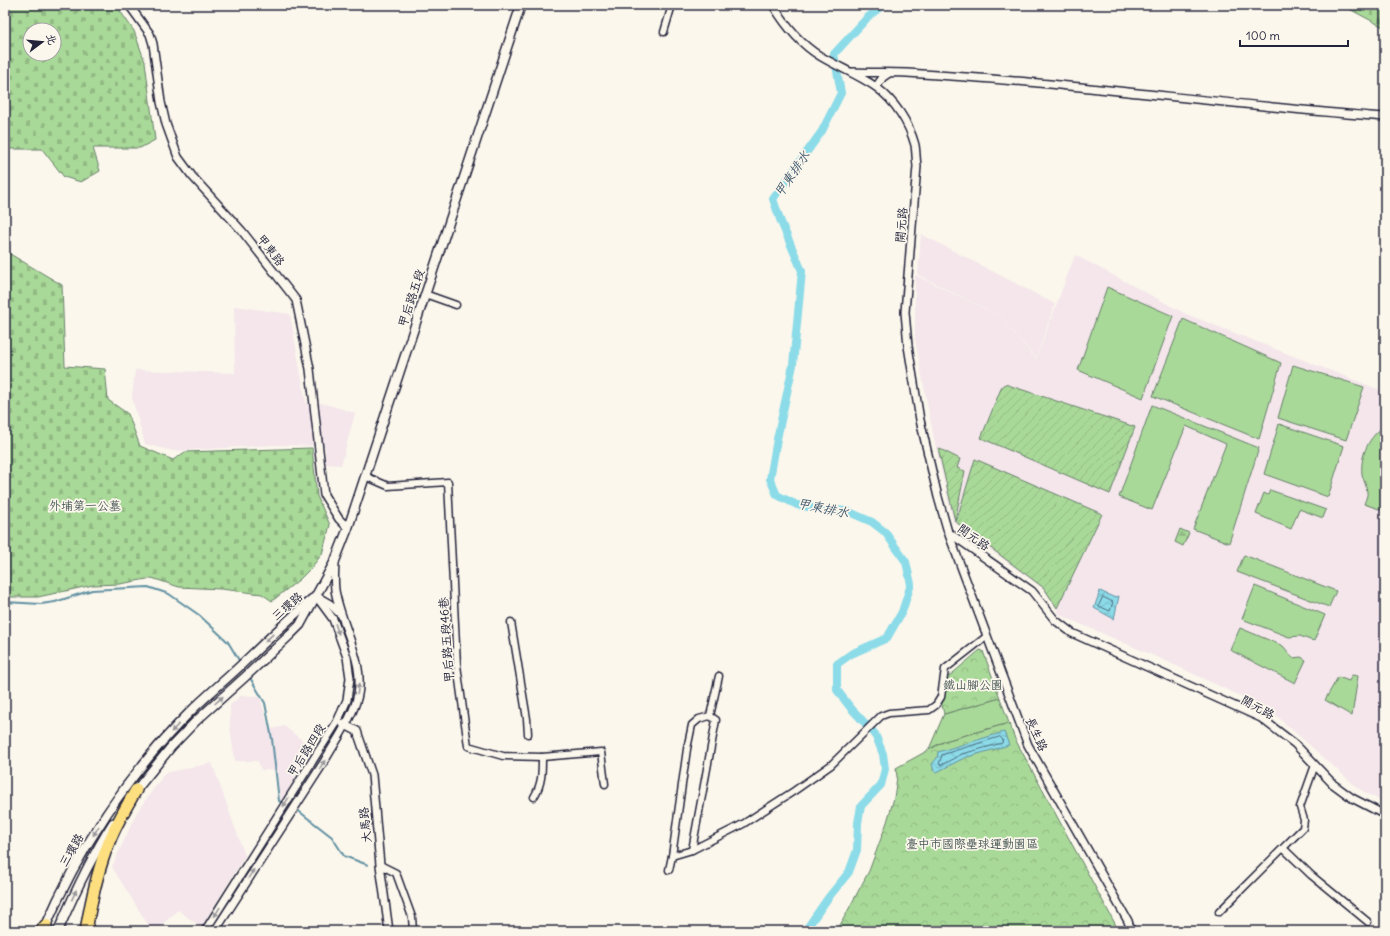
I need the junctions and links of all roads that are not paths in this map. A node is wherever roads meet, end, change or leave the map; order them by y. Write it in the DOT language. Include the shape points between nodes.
graph roads {
  1 [pos="129,5"];
  2 [pos="521,5"];
  3 [pos="672,5"];
  4 [pos="773,5"];
  5 [pos="664,32"];
  6 [pos="850,72"];
  7 [pos="890,73"];
  8 [pos="876,88"];
  9 [pos="1383,116"];
  10 [pos="425,294"];
  11 [pos="456,305"];
  12 [pos="365,476"];
  13 [pos="348,528"];
  14 [pos="948,532"];
  15 [pos="335,561"];
  16 [pos="316,596"];
  17 [pos="341,615"];
  18 [pos="511,622"];
  19 [pos="986,636"];
  20 [pos="719,676"];
  21 [pos="710,716"];
  22 [pos="337,722"];
  23 [pos="346,726"];
  24 [pos="528,734"];
  25 [pos="542,757"];
  26 [pos="1315,765"];
  27 [pos="605,784"];
  28 [pos="136,790"];
  29 [pos="534,797"];
  30 [pos="1385,815"];
  31 [pos="1284,849"];
  32 [pos="692,850"];
  33 [pos="672,856"];
  34 [pos="380,864"];
  35 [pos="670,870"];
  36 [pos="1219,912"];
  37 [pos="1368,922"];
  38 [pos="44,929"];
  39 [pos="58,931"];
  40 [pos="86,931"];
  41 [pos="205,931"];
  42 [pos="215,931"];
  43 [pos="389,931"];
  44 [pos="413,931"];
  45 [pos="1131,931"];
  1 -- 13 [label="street, 甲東路" via="150,34 166,124 178,157 242,231 296,300 310,369 324,495"];
  2 -- 10 [label="main road, 甲后路五段"];
  3 -- 5 [label="street"];
  4 -- 6 [label="street, 開元路" via="792,33 821,57"];
  6 -- 7 [label="street"];
  6 -- 8 [label="street, 開元路"];
  7 -- 8 [label="street" via="883,77"];
  7 -- 9 [label="street" via="1053,84"];
  8 -- 14 [label="street, 開元路" via="901,113 915,145 916,173 905,312 920,420"];
  10 -- 11 [label="street"];
  10 -- 12 [label="main road, 甲后路五段"];
  12 -- 13 [label="main road, 甲后路五段"];
  12 -- 25 [label="street, 甲后路五段46巷" via="388,486 448,482 457,665 468,746 503,756"];
  13 -- 15 [label="main road, 甲后路五段"];
  14 -- 19 [label="street, 長生路"];
  14 -- 26 [label="street, 開元路" via="1032,591 1055,620 1072,633 1261,718 1295,744"];
  15 -- 16 [label="main road, 甲后路五段"];
  15 -- 17 [label="street, 甲后路四段" via="336,594"];
  16 -- 17 [label="street, 甲后路四段" via="330,604"];
  16 -- 22 [label="street, 甲后路四段, one-way" via="333,619 350,678 347,700"];
  28 -- 16 [label="main road, 三環路, one-way" via="196,721 290,635 305,617"];
  16 -- 38 [label="main road, 三環路, one-way" via="190,712 144,763 109,809 65,886"];
  23 -- 17 [label="street, 甲后路四段, one-way" via="357,702 359,683 358,666"];
  18 -- 24 [label="street"];
  19 -- 32 [label="street" via="945,669 941,698 936,705 929,710 881,716 831,765 743,824"];
  19 -- 45 [label="street, 長生路" via="1028,745 1128,921"];
  20 -- 21 [label="street"];
  21 -- 32 [label="street" via="716,720"];
  21 -- 33 [label="street" via="699,719 692,725"];
  22 -- 23 [label="street, 大馬路"];
  22 -- 41 [label="street, 甲后路四段, one-way"];
  23 -- 34 [label="street, 大馬路" via="357,731 372,775"];
  42 -- 23 [label="street, 甲后路四段, one-way"];
  25 -- 27 [label="street, 甲后路五段46巷" via="601,752"];
  25 -- 29 [label="street" via="540,788"];
  26 -- 30 [label="street, 開元路" via="1333,784 1352,798"];
  26 -- 31 [label="street" via="1300,807 1304,820 1303,828"];
  39 -- 28 [label="main road, 三環路, one-way" via="92,858"];
  28 -- 40 [label="highway" via="109,841 98,872"];
  31 -- 36 [label="street"];
  31 -- 37 [label="street"];
  32 -- 33 [label="street"];
  33 -- 35 [label="street"];
  34 -- 43 [label="street, 大馬路"];
  34 -- 44 [label="street" via="396,873 412,917"];
}
